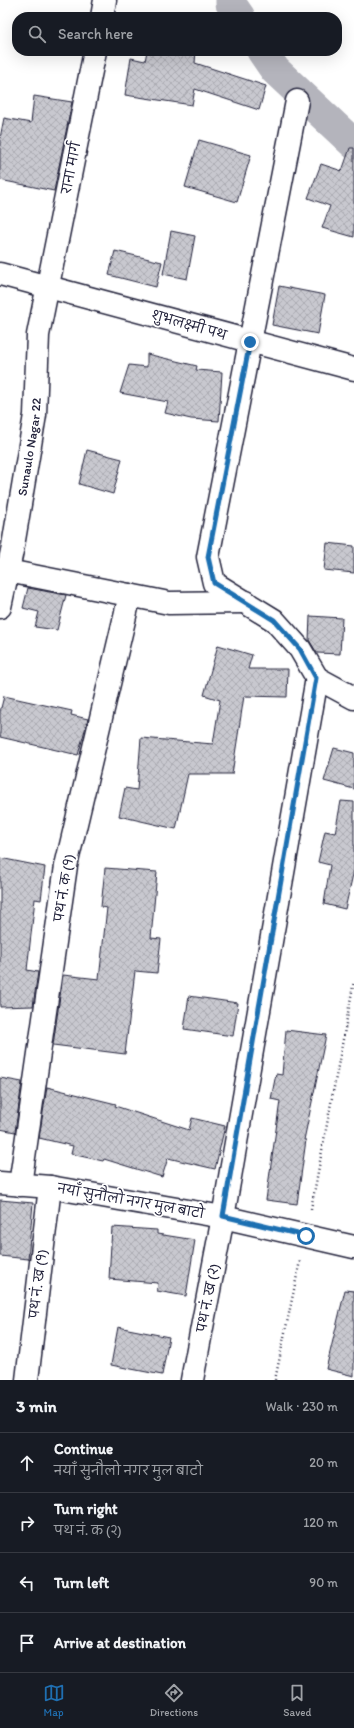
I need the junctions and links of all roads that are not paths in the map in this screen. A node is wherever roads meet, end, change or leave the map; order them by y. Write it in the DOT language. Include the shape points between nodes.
graph roads {
  1 [pos="106,0"];
  2 [pos="103,12"];
  3 [pos="94,56"];
  4 [pos="297,101"];
  5 [pos="0,274"];
  6 [pos="48,286"];
  7 [pos="250,342"];
  8 [pos="354,369"];
  9 [pos="4,571"];
  10 [pos="130,595"];
  11 [pos="246,602"];
  12 [pos="0,607"];
  13 [pos="316,678"];
  14 [pos="354,698"];
  15 [pos="10,1184"];
  16 [pos="50,1187"];
  17 [pos="223,1216"];
  18 [pos="354,1246"];
  19 [pos="27,1380"];
  20 [pos="192,1380"];
  1 -- 2 [label="street"];
  3 -- 6 [label="street, राना मार्ग"];
  4 -- 7 [label="street"];
  5 -- 6 [label="street, शुभलक्ष्मी पथ"];
  6 -- 7 [label="street, शुभलक्ष्मी पथ"];
  6 -- 9 [label="street, Sunaulo Nagar 22" via="38,335 35,415 13,546"];
  7 -- 8 [label="street, शुभलक्ष्मी पथ"];
  7 -- 11 [label="street" via="208,557 214,583"];
  9 -- 10 [label="street"];
  9 -- 12 [label="street, Sunaulo Nagar 22"];
  10 -- 11 [label="street" via="169,603"];
  10 -- 15 [label="street, पथ नं. क (१)" via="66,866"];
  11 -- 13 [label="street" via="274,620 300,649"];
  13 -- 14 [label="street"];
  13 -- 17 [label="street, पथ नं. ख (२)"];
  15 -- 16 [label="street, नयाँ सुनौलो नगर मुल बाटो"];
  16 -- 17 [label="street, नयाँ सुनौलो नगर मुल बाटो"];
  16 -- 19 [label="street, पथ नं. ख (१)"];
  17 -- 18 [label="street, नयाँ सुनौलो नगर मुल बाटो"];
  17 -- 20 [label="street, पथ नं. ख (२)"];
}
